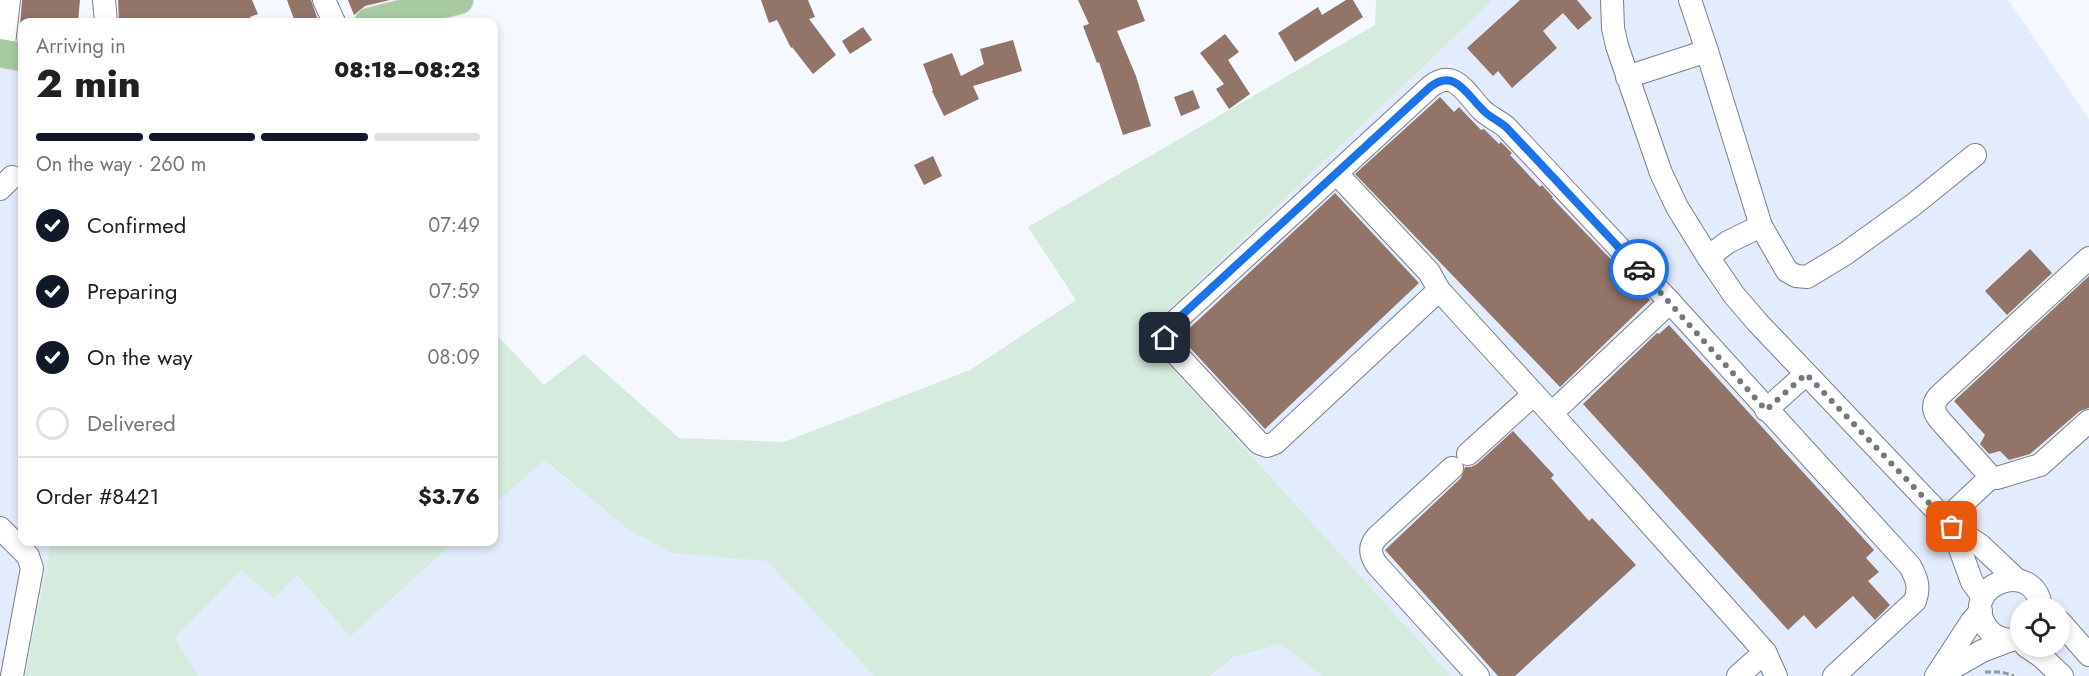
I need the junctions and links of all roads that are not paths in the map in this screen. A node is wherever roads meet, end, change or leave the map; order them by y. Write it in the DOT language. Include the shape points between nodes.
graph roads {
  1 [pos="9,0"];
  2 [pos="104,0"];
  3 [pos="324,0"];
  4 [pos="459,0"];
  5 [pos="1612,0"];
  6 [pos="1690,0"];
  7 [pos="106,18"];
  8 [pos="332,18"];
  9 [pos="385,18"];
  10 [pos="1707,51"];
  11 [pos="8,54"];
  12 [pos="1627,77"];
  13 [pos="1974,155"];
  14 [pos="1337,174"];
  15 [pos="1761,226"];
  16 [pos="1708,257"];
  17 [pos="2089,258"];
  18 [pos="1439,290"];
  19 [pos="1670,302"];
  20 [pos="1806,374"];
  21 [pos="1534,394"];
  22 [pos="1766,410"];
  23 [pos="1552,413"];
  24 [pos="2089,420"];
  25 [pos="1991,477"];
  26 [pos="1948,524"];
  27 [pos="0,528"];
  28 [pos="18,545"];
  29 [pos="19,546"];
  30 [pos="2016,579"];
  31 [pos="2038,597"];
  32 [pos="1982,604"];
  33 [pos="2070,630"];
  34 [pos="2010,640"];
  35 [pos="2085,641"];
  36 [pos="2010,643"];
  37 [pos="1765,652"];
  38 [pos="2042,657"];
  39 [pos="1938,674"];
  40 [pos="12,676"];
  41 [pos="1478,676"];
  42 [pos="1738,676"];
  43 [pos="1776,676"];
  44 [pos="1834,676"];
  45 [pos="2062,676"];
  1 -- 11 [label="street"];
  2 -- 7 [label="street"];
  3 -- 8 [label="street"];
  4 -- 9 [label="main road"];
  5 -- 12 [label="street" via="1615,37"];
  6 -- 10 [label="street"];
  10 -- 12 [label="street"];
  10 -- 15 [label="street"];
  12 -- 16 [label="street" via="1668,189"];
  13 -- 15 [label="street" via="1855,247 1807,277 1787,271"];
  14 -- 18 [label="street" via="1430,272"];
  14 -- 18 [label="street" via="1169,327 1165,338 1169,346 1259,443 1267,446 1275,443"];
  14 -- 19 [label="street" via="1430,87 1443,79 1454,81 1485,113 1506,127"];
  15 -- 16 [label="street"];
  16 -- 20 [label="street" via="1746,310"];
  17 -- 25 [label="street" via="1934,402 1936,416"];
  18 -- 21 [label="street"];
  19 -- 22 [label="street"];
  19 -- 23 [label="street"];
  20 -- 22 [label="street"];
  20 -- 26 [label="street"];
  21 -- 23 [label="street"];
  21 -- 41 [label="street" via="1377,537 1370,551 1377,565"];
  22 -- 44 [label="street" via="1917,578 1915,602"];
  23 -- 37 [label="street"];
  24 -- 25 [label="street" via="2040,465"];
  25 -- 26 [label="street"];
  26 -- 30 [label="street" via="1980,545"];
  26 -- 32 [label="street"];
  27 -- 28 [label="street"];
  29 -- 40 [label="street" via="32,568"];
  30 -- 31 [label="street" via="2032,587"];
  30 -- 32 [label="street" via="1991,587"];
  32 -- 34 [label="street" via="1983,622 1990,632"];
  32 -- 39 [label="street"];
  33 -- 35 [label="street"];
  36 -- 39 [label="street" via="1982,651"];
  37 -- 42 [label="street"];
  37 -- 43 [label="street"];
  38 -- 45 [label="street"];
}
